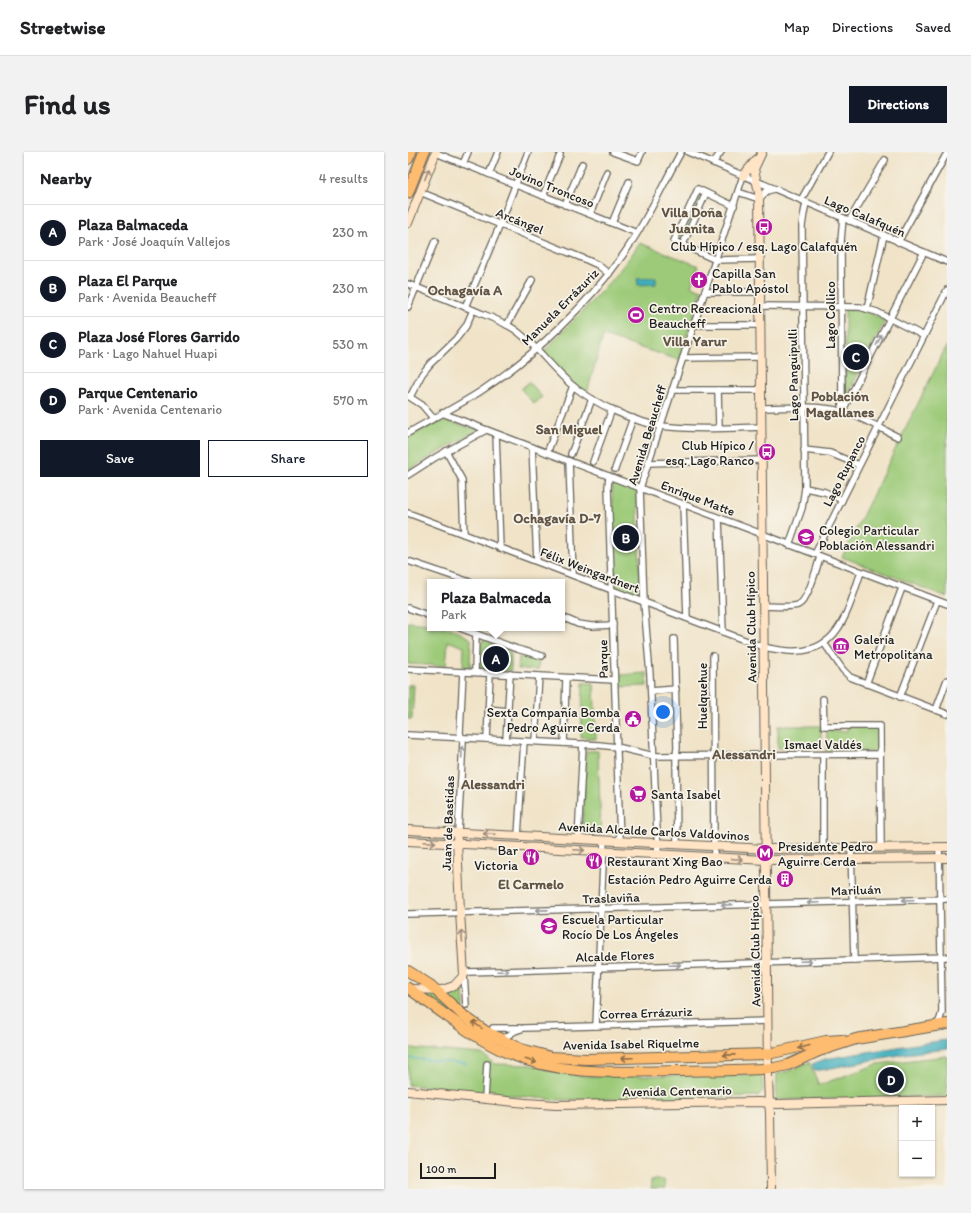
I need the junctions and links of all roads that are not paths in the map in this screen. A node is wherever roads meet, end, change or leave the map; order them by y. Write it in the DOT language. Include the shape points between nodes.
graph roads {
  1 [pos="411,152"];
  2 [pos="424,152"];
  3 [pos="436,152"];
  4 [pos="468,152"];
  5 [pos="498,152"];
  6 [pos="528,152"];
  7 [pos="613,152"];
  8 [pos="642,152"];
  9 [pos="681,152"];
  10 [pos="688,152"];
  11 [pos="721,152"];
  12 [pos="828,152"];
  13 [pos="947,153"];
  14 [pos="623,154"];
  15 [pos="560,155"];
  16 [pos="761,155"];
  17 [pos="408,159"];
  18 [pos="884,160"];
  19 [pos="713,163"];
  20 [pos="463,164"];
  21 [pos="582,164"];
  22 [pos="607,172"];
  23 [pos="489,174"];
  24 [pos="743,176"];
  25 [pos="629,182"];
  26 [pos="757,182"];
  27 [pos="516,185"];
  28 [pos="774,189"];
  29 [pos="420,192"];
  30 [pos="738,192"];
  31 [pos="408,193"];
  32 [pos="706,193"];
  33 [pos="543,196"];
  34 [pos="759,199"];
  35 [pos="804,202"];
  36 [pos="565,204"];
  37 [pos="734,206"];
  38 [pos="590,214"];
  39 [pos="843,218"];
  40 [pos="849,221"];
  41 [pos="408,222"];
  42 [pos="612,222"];
  43 [pos="500,225"];
  44 [pos="638,233"];
  45 [pos="884,236"];
  46 [pos="435,240"];
  47 [pos="898,242"];
  48 [pos="683,244"];
  49 [pos="924,252"];
  50 [pos="760,259"];
  51 [pos="716,260"];
  52 [pos="947,261"];
  53 [pos="609,274"];
  54 [pos="532,280"];
  55 [pos="408,284"];
  56 [pos="416,287"];
  57 [pos="947,290"];
  58 [pos="705,292"];
  59 [pos="760,292"];
  60 [pos="760,306"];
  61 [pos="803,306"];
  62 [pos="841,306"];
  63 [pos="408,307"];
  64 [pos="465,307"];
  65 [pos="867,308"];
  66 [pos="473,310"];
  67 [pos="890,319"];
  68 [pos="507,325"];
  69 [pos="694,325"];
  70 [pos="760,325"];
  71 [pos="924,336"];
  72 [pos="537,348"];
  73 [pos="761,357"];
  74 [pos="683,358"];
  75 [pos="573,386"];
  76 [pos="672,390"];
  77 [pos="718,390"];
  78 [pos="761,390"];
  79 [pos="409,396"];
  80 [pos="592,399"];
  81 [pos="762,408"];
  82 [pos="804,408"];
  83 [pos="612,409"];
  84 [pos="842,412"];
  85 [pos="442,413"];
  86 [pos="433,418"];
  87 [pos="633,418"];
  88 [pos="660,426"];
  89 [pos="718,427"];
  90 [pos="762,427"];
  91 [pos="879,427"];
  92 [pos="486,430"];
  93 [pos="408,433"];
  94 [pos="496,434"];
  95 [pos="898,437"];
  96 [pos="532,447"];
  97 [pos="804,450"];
  98 [pos="446,451"];
  99 [pos="547,453"];
  100 [pos="571,454"];
  101 [pos="762,460"];
  102 [pos="569,461"];
  103 [pos="593,462"];
  104 [pos="648,463"];
  105 [pos="859,465"];
  106 [pos="615,470"];
  107 [pos="408,474"];
  108 [pos="609,476"];
  109 [pos="640,488"];
  110 [pos="805,488"];
  111 [pos="842,500"];
  112 [pos="683,504"];
  113 [pos="408,513"];
  114 [pos="719,518"];
  115 [pos="464,534"];
  116 [pos="762,534"];
  117 [pos="789,545"];
  118 [pos="500,548"];
  119 [pos="818,555"];
  120 [pos="408,561"];
  121 [pos="537,561"];
  122 [pos="861,572"];
  123 [pos="573,575"];
  124 [pos="461,579"];
  125 [pos="902,588"];
  126 [pos="613,590"];
  127 [pos="937,601"];
  128 [pos="644,602"];
  129 [pos="947,604"];
  130 [pos="763,606"];
  131 [pos="408,608"];
  132 [pos="427,615"];
  133 [pos="565,618"];
  134 [pos="687,618"];
  135 [pos="613,625"];
  136 [pos="468,631"];
  137 [pos="723,632"];
  138 [pos="476,634"];
  139 [pos="674,639"];
  140 [pos="824,643"];
  141 [pos="763,647"];
  142 [pos="542,656"];
  143 [pos="713,656"];
  144 [pos="408,669"];
  145 [pos="463,672"];
  146 [pos="475,672"];
  147 [pos="490,673"];
  148 [pos="510,674"];
  149 [pos="539,676"];
  150 [pos="566,678"];
  151 [pos="614,680"];
  152 [pos="947,680"];
  153 [pos="866,684"];
  154 [pos="676,689"];
  155 [pos="651,691"];
  156 [pos="900,697"];
  157 [pos="823,699"];
  158 [pos="488,710"];
  159 [pos="936,710"];
  160 [pos="508,711"];
  161 [pos="947,714"];
  162 [pos="408,734"];
  163 [pos="462,737"];
  164 [pos="487,739"];
  165 [pos="506,740"];
  166 [pos="524,741"];
  167 [pos="535,741"];
  168 [pos="564,743"];
  169 [pos="583,744"];
  170 [pos="617,747"];
  171 [pos="880,754"];
  172 [pos="713,755"];
  173 [pos="765,755"];
  174 [pos="823,755"];
  175 [pos="654,756"];
  176 [pos="676,756"];
  177 [pos="408,830"];
  178 [pos="458,832"];
  179 [pos="507,835"];
  180 [pos="518,836"];
  181 [pos="554,838"];
  182 [pos="578,839"];
  183 [pos="604,840"];
  184 [pos="408,841"];
  185 [pos="620,841"];
  186 [pos="658,843"];
  187 [pos="457,844"];
  188 [pos="677,844"];
  189 [pos="506,846"];
  190 [pos="715,846"];
  191 [pos="943,847"];
  192 [pos="851,848"];
  193 [pos="881,848"];
  194 [pos="890,848"];
  195 [pos="901,848"];
  196 [pos="913,848"];
  197 [pos="923,848"];
  198 [pos="552,849"];
  199 [pos="766,849"];
  200 [pos="805,849"];
  201 [pos="819,849"];
  202 [pos="604,852"];
  203 [pos="658,854"];
  204 [pos="714,857"];
  205 [pos="923,858"];
  206 [pos="943,858"];
  207 [pos="851,859"];
  208 [pos="891,859"];
  209 [pos="902,859"];
  210 [pos="914,859"];
  211 [pos="766,860"];
  212 [pos="810,860"];
  213 [pos="940,899"];
  214 [pos="947,899"];
  215 [pos="852,902"];
  216 [pos="766,904"];
  217 [pos="601,909"];
  218 [pos="460,912"];
  219 [pos="408,914"];
  220 [pos="944,957"];
  221 [pos="854,960"];
  222 [pos="767,962"];
  223 [pos="599,968"];
  224 [pos="408,971"];
  225 [pos="464,975"];
  226 [pos="408,988"];
  227 [pos="437,991"];
  228 [pos="466,1005"];
  229 [pos="768,1021"];
  230 [pos="947,1024"];
  231 [pos="596,1026"];
  232 [pos="936,1026"];
  233 [pos="493,1028"];
  234 [pos="524,1028"];
  235 [pos="856,1039"];
  236 [pos="501,1040"];
  237 [pos="768,1054"];
  238 [pos="488,1064"];
  239 [pos="768,1069"];
  240 [pos="408,1090"];
  241 [pos="485,1099"];
  242 [pos="947,1100"];
  243 [pos="768,1104"];
  244 [pos="768,1150"];
  245 [pos="766,1189"];
  246 [pos="771,1189"];
  1 -- 17 [label="highway"];
  2 -- 31 [label="highway"];
  3 -- 20 [label="street, Jovino Troncoso"];
  29 -- 3 [label="main road, one-way"];
  4 -- 20 [label="street"];
  5 -- 23 [label="street"];
  6 -- 27 [label="street"];
  7 -- 14 [label="street"];
  8 -- 14 [label="street" via="638,162"];
  9 -- 44 [label="street, Manuela Errázuriz"];
  10 -- 19 [label="street, Lago Calafquén"];
  11 -- 19 [label="street"];
  12 -- 35 [label="street, Lago Panguipulli"];
  13 -- 47 [label="street"];
  15 -- 33 [label="street"];
  16 -- 24 [label="main road"];
  16 -- 26 [label="main road, Avenida Club Hípico" via="754,169"];
  18 -- 40 [label="street"];
  19 -- 24 [label="street, Lago Calafquén"];
  20 -- 23 [label="street, Jovino Troncoso"];
  21 -- 36 [label="street"];
  22 -- 38 [label="street"];
  23 -- 27 [label="street, Jovino Troncoso"];
  24 -- 26 [label="street, Lago Calafquén"];
  24 -- 30 [label="street, Avenida Beaucheff"];
  25 -- 42 [label="street"];
  26 -- 28 [label="street, Lago Calafquén"];
  26 -- 34 [label="main road, Avenida Club Hípico"];
  27 -- 33 [label="street, Jovino Troncoso"];
  27 -- 43 [label="street"];
  28 -- 34 [label="street"];
  28 -- 35 [label="street, Lago Calafquén"];
  29 -- 41 [label="main road"];
  29 -- 43 [label="street, Arcángel"];
  30 -- 34 [label="street"];
  30 -- 37 [label="street, Avenida Beaucheff"];
  32 -- 37 [label="street"];
  32 -- 48 [label="street"];
  32 -- 48 [label="street" via="698,189 674,241"];
  33 -- 36 [label="street, Jovino Troncoso"];
  34 -- 50 [label="main road, Avenida Club Hípico"];
  35 -- 39 [label="street, Lago Calafquén"];
  35 -- 61 [label="street, Lago Panguipulli"];
  36 -- 38 [label="street, Jovino Troncoso"];
  37 -- 51 [label="street, Avenida Beaucheff"];
  38 -- 42 [label="street, Jovino Troncoso"];
  39 -- 40 [label="street, Lago Calafquén"];
  39 -- 62 [label="street, Lago Collico" via="840,241"];
  40 -- 45 [label="street, Lago Calafquén"];
  42 -- 44 [label="street, Jovino Troncoso"];
  43 -- 53 [label="street, Arcángel" via="587,260"];
  43 -- 64 [label="street"];
  44 -- 53 [label="street, Manuela Errázuriz"];
  45 -- 47 [label="street, Lago Calafquén"];
  45 -- 65 [label="street"];
  46 -- 56 [label="street"];
  47 -- 49 [label="street, Lago Calafquén"];
  48 -- 51 [label="street"];
  49 -- 52 [label="street, Lago Calafquén"];
  49 -- 67 [label="street"];
  50 -- 51 [label="street"];
  50 -- 59 [label="main road, Avenida Club Hípico"];
  51 -- 58 [label="street, Avenida Beaucheff"];
  53 -- 72 [label="street, Manuela Errázuriz" via="589,298"];
  54 -- 68 [label="street"];
  55 -- 56 [label="street"];
  56 -- 63 [label="street"];
  56 -- 64 [label="street"];
  57 -- 71 [label="street, Lago Rupanco"];
  58 -- 59 [label="street"];
  58 -- 69 [label="street, Avenida Beaucheff"];
  59 -- 60 [label="main road, Avenida Club Hípico"];
  60 -- 61 [label="street"];
  60 -- 70 [label="main road, Avenida Club Hípico"];
  61 -- 62 [label="street"];
  61 -- 82 [label="street, Lago Panguipulli"];
  62 -- 65 [label="street"];
  62 -- 84 [label="street, Lago Collico"];
  64 -- 66 [label="street"];
  65 -- 67 [label="street"];
  66 -- 68 [label="street"];
  66 -- 79 [label="street" via="461,333 430,364"];
  67 -- 71 [label="street"];
  84 -- 67 [label="street, one-way"];
  68 -- 72 [label="street"];
  69 -- 70 [label="street"];
  69 -- 74 [label="street, Avenida Beaucheff"];
  70 -- 73 [label="main road, Avenida Club Hípico"];
  71 -- 91 [label="street, Lago Rupanco"];
  72 -- 75 [label="street"];
  72 -- 85 [label="street, Manuela Errázuriz" via="482,390"];
  73 -- 74 [label="street"];
  73 -- 78 [label="main road, Avenida Club Hípico"];
  74 -- 76 [label="street, Avenida Beaucheff"];
  75 -- 80 [label="street"];
  75 -- 99 [label="street"];
  76 -- 77 [label="street"];
  76 -- 88 [label="street, Avenida Beaucheff"];
  77 -- 78 [label="street"];
  77 -- 89 [label="street"];
  78 -- 81 [label="main road, Avenida Club Hípico"];
  79 -- 86 [label="street" via="422,405"];
  80 -- 83 [label="street"];
  80 -- 100 [label="street"];
  81 -- 82 [label="street"];
  81 -- 90 [label="main road, Avenida Club Hípico"];
  82 -- 84 [label="street" via="827,408"];
  82 -- 97 [label="street, Lago Panguipulli"];
  83 -- 87 [label="street"];
  83 -- 103 [label="street"];
  84 -- 91 [label="street"];
  85 -- 86 [label="street, Manuela Errázuriz"];
  85 -- 92 [label="street, Enrique Matte"];
  86 -- 93 [label="street, Manuela Errázuriz"];
  87 -- 88 [label="street"];
  87 -- 106 [label="street"];
  88 -- 89 [label="street"];
  88 -- 104 [label="street, Avenida Beaucheff"];
  89 -- 90 [label="street"];
  90 -- 101 [label="main road, Avenida Club Hípico"];
  91 -- 95 [label="street"];
  91 -- 105 [label="street, Lago Rupanco"];
  92 -- 94 [label="street, Enrique Matte"];
  92 -- 98 [label="street"];
  94 -- 96 [label="street, Enrique Matte"];
  94 -- 118 [label="street"];
  96 -- 99 [label="street, Enrique Matte"];
  96 -- 121 [label="street"];
  97 -- 105 [label="street" via="830,453"];
  97 -- 110 [label="street, Lago Panguipulli"];
  98 -- 107 [label="street"];
  98 -- 115 [label="street" via="462,480"];
  99 -- 102 [label="street, Enrique Matte"];
  101 -- 104 [label="street"];
  101 -- 116 [label="main road, Avenida Club Hípico"];
  102 -- 108 [label="street, Enrique Matte"];
  102 -- 123 [label="street"];
  104 -- 109 [label="street, Avenida Beaucheff"];
  105 -- 111 [label="street, Lago Rupanco"];
  108 -- 109 [label="street, Enrique Matte"];
  108 -- 126 [label="street, Parque"];
  109 -- 112 [label="street, Enrique Matte"];
  109 -- 128 [label="street, Avenida Beaucheff"];
  110 -- 111 [label="street" via="819,490"];
  110 -- 117 [label="street, Lago Panguipulli" via="802,508"];
  111 -- 119 [label="street, Lago Rupanco"];
  112 -- 114 [label="street, Enrique Matte"];
  112 -- 134 [label="street"];
  113 -- 115 [label="street, Félix Weingardnert"];
  114 -- 116 [label="street, Enrique Matte"];
  114 -- 137 [label="street"];
  115 -- 118 [label="street, Félix Weingardnert"];
  116 -- 117 [label="street, Enrique Matte"];
  116 -- 130 [label="main road, Avenida Club Hípico"];
  117 -- 119 [label="street, Enrique Matte"];
  118 -- 121 [label="street, Félix Weingardnert"];
  119 -- 122 [label="street, Enrique Matte"];
  119 -- 130 [label="street, Lago Rupanco" via="806,596 800,604"];
  120 -- 124 [label="street"];
  121 -- 123 [label="street, Félix Weingardnert"];
  122 -- 125 [label="street, Enrique Matte"];
  122 -- 140 [label="street" via="841,624 834,635"];
  123 -- 126 [label="street, Félix Weingardnert"];
  125 -- 127 [label="street, Enrique Matte"];
  125 -- 153 [label="street"];
  126 -- 128 [label="street, Félix Weingardnert"];
  126 -- 135 [label="street, Parque"];
  127 -- 129 [label="street, Enrique Matte"];
  127 -- 156 [label="street"];
  128 -- 134 [label="street, Félix Weingardnert"];
  128 -- 155 [label="street, Avenida Beaucheff"];
  130 -- 141 [label="main road, Avenida Club Hípico"];
  131 -- 132 [label="street"];
  133 -- 135 [label="street" via="592,626"];
  134 -- 137 [label="street, Félix Weingardnert"];
  135 -- 151 [label="street, Parque"];
  136 -- 138 [label="street"];
  137 -- 141 [label="street, Félix Weingardnert"];
  138 -- 142 [label="street"];
  138 -- 146 [label="street"];
  139 -- 154 [label="street"];
  140 -- 141 [label="street, Félix Weingardnert" via="813,649 798,651"];
  140 -- 153 [label="street" via="847,675"];
  141 -- 173 [label="main road, Avenida Club Hípico"];
  143 -- 172 [label="street, Huelquehue"];
  144 -- 145 [label="street"];
  145 -- 146 [label="street"];
  145 -- 163 [label="street, Juan de Bastidas" via="460,732"];
  146 -- 147 [label="street"];
  147 -- 148 [label="street"];
  147 -- 158 [label="street"];
  148 -- 149 [label="street"];
  148 -- 160 [label="street"];
  149 -- 150 [label="street"];
  149 -- 167 [label="street"];
  150 -- 151 [label="street"];
  150 -- 168 [label="street"];
  151 -- 170 [label="street, Parque"];
  152 -- 159 [label="street"];
  153 -- 156 [label="street"];
  154 -- 155 [label="street"];
  154 -- 176 [label="street"];
  155 -- 175 [label="street, Avenida Beaucheff"];
  156 -- 159 [label="street"];
  157 -- 171 [label="street, Ismael Valdés" via="824,726 880,726"];
  158 -- 160 [label="street"];
  158 -- 164 [label="street"];
  159 -- 161 [label="street"];
  160 -- 165 [label="street"];
  162 -- 163 [label="street, Ismael Valdés"];
  163 -- 164 [label="street, Ismael Valdés"];
  178 -- 163 [label="street, Juan de Bastidas, one-way"];
  164 -- 165 [label="street, Ismael Valdés"];
  165 -- 166 [label="street, Ismael Valdés"];
  166 -- 167 [label="street, Ismael Valdés"];
  166 -- 180 [label="street"];
  167 -- 168 [label="street, Ismael Valdés"];
  168 -- 169 [label="street, Ismael Valdés"];
  169 -- 170 [label="street, Ismael Valdés"];
  169 -- 182 [label="street"];
  170 -- 175 [label="street, Ismael Valdés"];
  170 -- 185 [label="street, Parque"];
  171 -- 174 [label="street, Ismael Valdés"];
  171 -- 193 [label="street"];
  172 -- 173 [label="street, Ismael Valdés"];
  172 -- 176 [label="street, Ismael Valdés"];
  172 -- 190 [label="street, Huelquehue"];
  173 -- 174 [label="street, Ismael Valdés"];
  173 -- 199 [label="main road, Avenida Club Hípico"];
  174 -- 201 [label="street"];
  175 -- 176 [label="street, Ismael Valdés"];
  175 -- 186 [label="street, Avenida Beaucheff"];
  176 -- 188 [label="street"];
  177 -- 178 [label="main road, Avenida Alcalde Carlos Valdovinos"];
  179 -- 178 [label="main road, Avenida Alcalde Carlos Valdovinos, one-way"];
  178 -- 187 [label="main road, Juan de Bastidas"];
  179 -- 180 [label="main road, Avenida Alcalde Carlos Valdovinos"];
  179 -- 189 [label="main road"];
  180 -- 181 [label="main road, Avenida Alcalde Carlos Valdovinos"];
  181 -- 182 [label="main road, Avenida Alcalde Carlos Valdovinos"];
  181 -- 198 [label="main road"];
  182 -- 183 [label="main road, Avenida Alcalde Carlos Valdovinos"];
  183 -- 185 [label="main road, Avenida Alcalde Carlos Valdovinos"];
  183 -- 202 [label="street"];
  184 -- 187 [label="main road, Avenida Alcalde Carlos Valdovinos, one-way"];
  185 -- 186 [label="main road, Avenida Alcalde Carlos Valdovinos"];
  186 -- 188 [label="main road, Avenida Alcalde Carlos Valdovinos"];
  186 -- 203 [label="street, Avenida Beaucheff"];
  187 -- 189 [label="main road, Avenida Alcalde Carlos Valdovinos"];
  187 -- 218 [label="main road, Juan de Bastidas"];
  188 -- 190 [label="main road, Avenida Alcalde Carlos Valdovinos"];
  189 -- 198 [label="main road, Avenida Alcalde Carlos Valdovinos"];
  190 -- 199 [label="main road, Avenida Alcalde Carlos Valdovinos"];
  190 -- 204 [label="street, Huelquehue"];
  191 -- 197 [label="main road, Avenida Alcalde Carlos Valdovinos"];
  191 -- 206 [label="street"];
  192 -- 193 [label="main road, Avenida Alcalde Carlos Valdovinos"];
  192 -- 201 [label="main road, Avenida Alcalde Carlos Valdovinos"];
  192 -- 207 [label="street"];
  193 -- 194 [label="main road, Avenida Alcalde Carlos Valdovinos"];
  194 -- 195 [label="main road, Avenida Alcalde Carlos Valdovinos"];
  194 -- 208 [label="main road" via="894,853"];
  195 -- 196 [label="main road, Avenida Alcalde Carlos Valdovinos"];
  195 -- 209 [label="main road" via="898,853"];
  196 -- 197 [label="main road, Avenida Alcalde Carlos Valdovinos"];
  196 -- 210 [label="main road" via="916,853"];
  197 -- 205 [label="main road" via="920,853"];
  198 -- 202 [label="main road, Avenida Alcalde Carlos Valdovinos, one-way"];
  199 -- 200 [label="main road, Avenida Alcalde Carlos Valdovinos"];
  199 -- 211 [label="main road, Avenida Club Hípico"];
  200 -- 201 [label="main road, Avenida Alcalde Carlos Valdovinos"];
  200 -- 212 [label="main road"];
  201 -- 212 [label="main road" via="813,851"];
  202 -- 203 [label="main road, Avenida Alcalde Carlos Valdovinos"];
  202 -- 217 [label="street"];
  203 -- 204 [label="main road, Avenida Alcalde Carlos Valdovinos"];
  204 -- 211 [label="main road, Avenida Alcalde Carlos Valdovinos, one-way"];
  205 -- 206 [label="main road, Avenida Alcalde Carlos Valdovinos"];
  205 -- 210 [label="main road, Avenida Alcalde Carlos Valdovinos"];
  206 -- 213 [label="street"];
  207 -- 208 [label="main road, Avenida Alcalde Carlos Valdovinos"];
  207 -- 212 [label="main road, Avenida Alcalde Carlos Valdovinos"];
  207 -- 215 [label="street"];
  208 -- 209 [label="main road, Avenida Alcalde Carlos Valdovinos"];
  209 -- 210 [label="main road, Avenida Alcalde Carlos Valdovinos"];
  211 -- 212 [label="main road, Avenida Alcalde Carlos Valdovinos"];
  211 -- 216 [label="main road, Avenida Club Hípico"];
  213 -- 214 [label="street, Mariluán"];
  213 -- 215 [label="street, Mariluán, one-way"];
  213 -- 220 [label="street"];
  215 -- 216 [label="street, Mariluán, one-way"];
  215 -- 221 [label="street"];
  216 -- 217 [label="street, Traslaviña, one-way"];
  216 -- 222 [label="main road, Avenida Club Hípico"];
  217 -- 218 [label="street, Traslaviña, one-way"];
  217 -- 223 [label="street"];
  218 -- 219 [label="street, Traslaviña"];
  225 -- 218 [label="main road, Juan de Bastidas, one-way"];
  220 -- 221 [label="street"];
  220 -- 232 [label="street" via="942,1012"];
  222 -- 221 [label="street, one-way"];
  223 -- 222 [label="street, Alcalde Flores, one-way"];
  222 -- 229 [label="main road, Avenida Club Hípico"];
  225 -- 223 [label="street, Alcalde Flores, one-way" via="472,972"];
  223 -- 231 [label="street"];
  224 -- 227 [label="highway, Avenida Isabel Riquelme"];
  225 -- 227 [label="main road" via="454,986"];
  225 -- 228 [label="street, Juan de Bastidas"];
  226 -- 227 [label="main road"];
  226 -- 239 [label="highway, Avenida Isabel Riquelme, one-way" via="488,1043 521,1058 545,1065 595,1072"];
  236 -- 227 [label="highway, Avenida Isabel Riquelme, one-way" via="472,1022"];
  229 -- 231 [label="street, Correa Errázuriz"];
  229 -- 237 [label="main road, Avenida Club Hípico"];
  230 -- 232 [label="highway, Avenida Isabel Riquelme"];
  231 -- 234 [label="street, Correa Errázuriz"];
  232 -- 235 [label="highway, Avenida Isabel Riquelme"];
  233 -- 234 [label="street, Correa Errázuriz"];
  234 -- 236 [label="street, Correa Errázuriz"];
  235 -- 237 [label="highway, Avenida Isabel Riquelme, one-way" via="826,1041"];
  235 -- 239 [label="highway, Avenida Isabel Riquelme" via="819,1051 788,1065"];
  237 -- 236 [label="highway, Avenida Isabel Riquelme, one-way" via="577,1059 537,1053"];
  237 -- 239 [label="main road, Avenida Club Hípico"];
  238 -- 241 [label="street"];
  239 -- 243 [label="main road, Avenida Club Hípico"];
  240 -- 241 [label="main road, Avenida Centenario"];
  241 -- 243 [label="main road, Avenida Centenario" via="556,1105 685,1102"];
  242 -- 243 [label="main road, Avenida Centenario"];
  243 -- 244 [label="main road, Avenida Club Hípico"];
  244 -- 245 [label="main road, Avenida Club Hípico"];
  244 -- 246 [label="main road, Avenida Club Hípico"];
}
